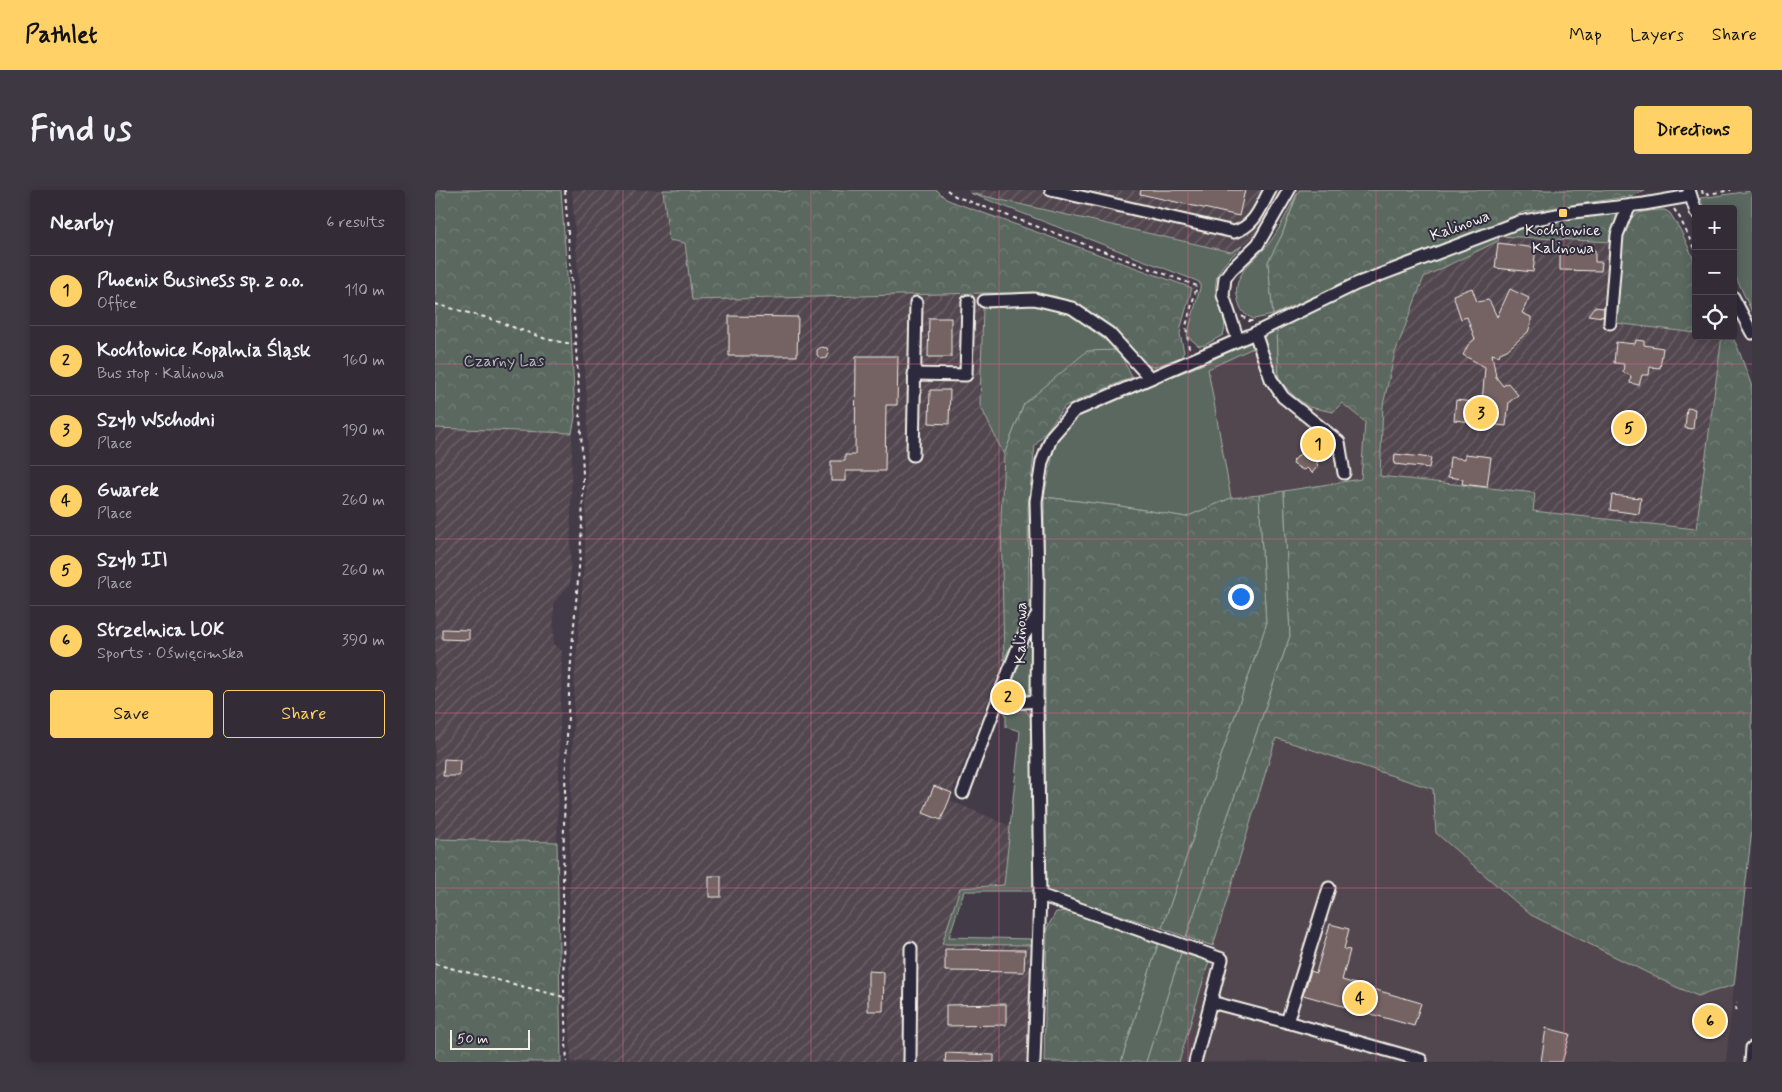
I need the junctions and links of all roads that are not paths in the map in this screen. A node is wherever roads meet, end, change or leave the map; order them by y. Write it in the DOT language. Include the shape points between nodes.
graph roads {
  1 [pos="1051,190"];
  2 [pos="1270,190"];
  3 [pos="1289,190"];
  4 [pos="1690,193"];
  5 [pos="1631,205"];
  6 [pos="1694,205"];
  7 [pos="984,300"];
  8 [pos="968,301"];
  9 [pos="916,303"];
  10 [pos="1737,304"];
  11 [pos="1737,314"];
  12 [pos="1745,319"];
  13 [pos="1609,323"];
  14 [pos="1255,333"];
  15 [pos="1752,333"];
  16 [pos="1238,340"];
  17 [pos="914,374"];
  18 [pos="1150,378"];
  19 [pos="913,455"];
  20 [pos="1344,473"];
  21 [pos="1037,616"];
  22 [pos="1003,686"];
  23 [pos="1037,700"];
  24 [pos="963,793"];
  25 [pos="1329,888"];
  26 [pos="1040,896"];
  27 [pos="911,948"];
  28 [pos="1211,1002"];
  29 [pos="1287,1022"];
  30 [pos="1752,1048"];
  31 [pos="1421,1060"];
  32 [pos="910,1062"];
  33 [pos="1034,1062"];
  34 [pos="1195,1062"];
  35 [pos="1751,1062"];
  1 -- 2 [label="street" via="1234,232 1245,229 1257,215"];
  3 -- 16 [label="street" via="1258,244 1225,278 1223,295"];
  4 -- 5 [label="street, Kalinowa" via="1670,200"];
  4 -- 6 [label="street"];
  5 -- 13 [label="street" via="1617,236"];
  5 -- 14 [label="street, Kalinowa" via="1519,222 1356,284"];
  7 -- 18 [label="street" via="1034,299 1072,308 1109,333"];
  8 -- 17 [label="street" via="966,375"];
  9 -- 17 [label="street"];
  10 -- 12 [label="street"];
  11 -- 12 [label="street"];
  12 -- 15 [label="street"];
  14 -- 16 [label="street, Kalinowa"];
  14 -- 20 [label="street" via="1271,379 1283,396 1339,442"];
  16 -- 18 [label="street, Kalinowa"];
  17 -- 19 [label="street"];
  18 -- 21 [label="street, Kalinowa" via="1074,411 1052,436 1042,462 1036,502"];
  21 -- 22 [label="street" via="1021,640"];
  21 -- 23 [label="street, Kalinowa"];
  22 -- 23 [label="street" via="1010,700"];
  22 -- 24 [label="street"];
  23 -- 26 [label="street, Kalinowa"];
  25 -- 29 [label="street"];
  26 -- 28 [label="street" via="1222,959"];
  26 -- 33 [label="street, Kalinowa"];
  27 -- 32 [label="street"];
  28 -- 29 [label="street"];
  28 -- 34 [label="street"];
  29 -- 31 [label="street"];
  30 -- 35 [label="street"];
}
